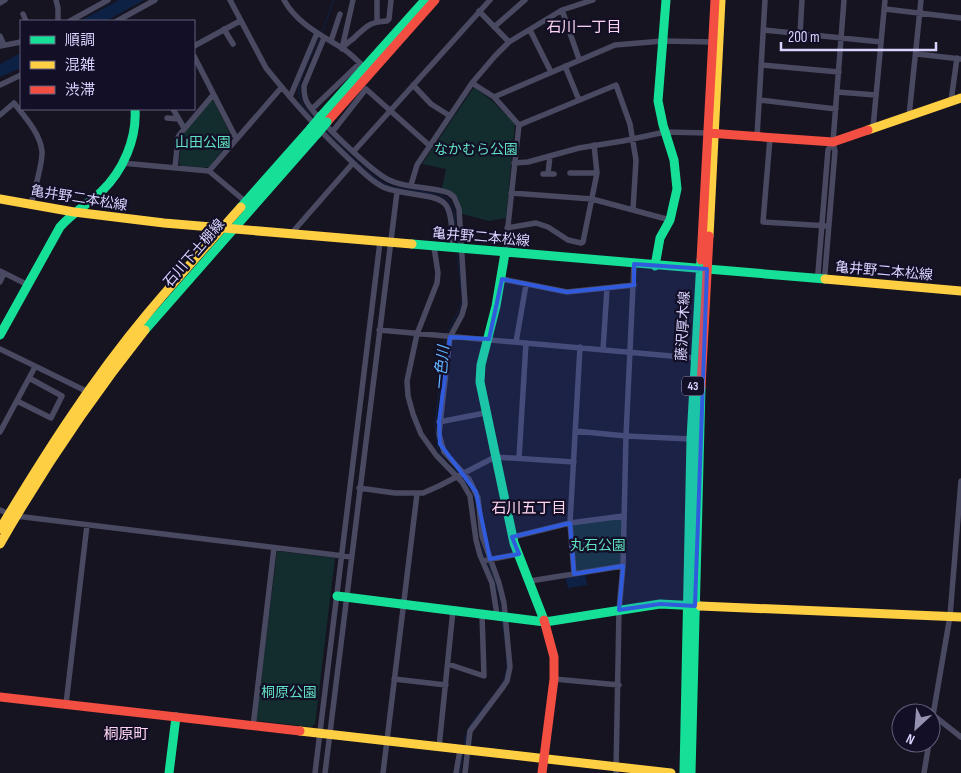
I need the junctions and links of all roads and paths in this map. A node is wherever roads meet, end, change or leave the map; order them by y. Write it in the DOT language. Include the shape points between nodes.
graph roads {
  1 [pos="4,0"];
  2 [pos="56,0"];
  3 [pos="108,0"];
  4 [pos="155,0"];
  5 [pos="230,0"];
  6 [pos="284,0"];
  7 [pos="353,0"];
  8 [pos="377,0"];
  9 [pos="391,0"];
  10 [pos="425,0"];
  11 [pos="435,0"];
  12 [pos="490,0"];
  13 [pos="525,0"];
  14 [pos="593,0"];
  15 [pos="666,0"];
  16 [pos="715,0"];
  17 [pos="721,0"];
  18 [pos="765,0"];
  19 [pos="802,0"];
  20 [pos="844,0"];
  21 [pos="885,0"];
  22 [pos="921,0"];
  23 [pos="584,1"];
  24 [pos="0,3"];
  25 [pos="884,9"];
  26 [pos="562,10"];
  27 [pos="480,12"];
  28 [pos="920,13"];
  29 [pos="23,14"];
  30 [pos="340,14"];
  31 [pos="961,18"];
  32 [pos="26,20"];
  33 [pos="58,20"];
  34 [pos="72,20"];
  35 [pos="119,20"];
  36 [pos="240,21"];
  37 [pos="378,22"];
  38 [pos="494,27"];
  39 [pos="224,29"];
  40 [pos="530,30"];
  41 [pos="764,30"];
  42 [pos="800,34"];
  43 [pos="0,36"];
  44 [pos="321,36"];
  45 [pos="842,38"];
  46 [pos="331,41"];
  47 [pos="663,41"];
  48 [pos="20,42"];
  49 [pos="509,42"];
  50 [pos="713,42"];
  51 [pos="881,42"];
  52 [pos="233,44"];
  53 [pos="2,45"];
  54 [pos="195,45"];
  55 [pos="342,49"];
  56 [pos="917,54"];
  57 [pos="195,58"];
  58 [pos="959,58"];
  59 [pos="579,59"];
  60 [pos="762,65"];
  61 [pos="565,66"];
  62 [pos="366,68"];
  63 [pos="551,72"];
  64 [pos="839,72"];
  65 [pos="20,75"];
  66 [pos="472,83"];
  67 [pos="0,85"];
  68 [pos="413,85"];
  69 [pos="281,88"];
  70 [pos="837,92"];
  71 [pos="213,95"];
  72 [pos="876,95"];
  73 [pos="290,97"];
  74 [pos="494,97"];
  75 [pos="961,98"];
  76 [pos="579,100"];
  77 [pos="759,100"];
  78 [pos="951,101"];
  79 [pos="312,109"];
  80 [pos="836,109"];
  81 [pos="135,110"];
  82 [pos="174,110"];
  83 [pos="390,110"];
  84 [pos="0,115"];
  85 [pos="450,116"];
  86 [pos="910,116"];
  87 [pos="167,118"];
  88 [pos="179,119"];
  89 [pos="519,125"];
  90 [pos="184,128"];
  91 [pos="873,128"];
  92 [pos="314,131"];
  93 [pos="333,131"];
  94 [pos="665,132"];
  95 [pos="711,134"];
  96 [pos="757,137"];
  97 [pos="236,138"];
  98 [pos="632,138"];
  99 [pos="770,138"];
  100 [pos="832,142"];
  101 [pos="594,145"];
  102 [pos="430,146"];
  103 [pos="354,151"];
  104 [pos="550,156"];
  105 [pos="122,162"];
  106 [pos="353,163"];
  107 [pos="514,163"];
  108 [pos="175,168"];
  109 [pos="209,171"];
  110 [pos="570,173"];
  111 [pos="598,173"];
  112 [pos="548,174"];
  113 [pos="412,185"];
  114 [pos="397,192"];
  115 [pos="510,193"];
  116 [pos="0,199"];
  117 [pos="592,199"];
  118 [pos="246,202"];
  119 [pos="31,205"];
  120 [pos="633,210"];
  121 [pos="74,212"];
  122 [pos="670,220"];
  123 [pos="825,226"];
  124 [pos="223,228"];
  125 [pos="507,228"];
  126 [pos="233,229"];
  127 [pos="290,235"];
  128 [pos="380,242"];
  129 [pos="390,243"];
  130 [pos="434,247"];
  131 [pos="457,249"];
  132 [pos="505,253"];
  133 [pos="634,264"];
  134 [pos="656,266"];
  135 [pos="703,269"];
  136 [pos="2,272"];
  137 [pos="502,279"];
  138 [pos="821,280"];
  139 [pos="0,282"];
  140 [pos="526,284"];
  141 [pos="28,285"];
  142 [pos="634,285"];
  143 [pos="607,288"];
  144 [pos="961,291"];
  145 [pos="378,330"];
  146 [pos="1,331"];
  147 [pos="417,334"];
  148 [pos="448,337"];
  149 [pos="489,339"];
  150 [pos="516,342"];
  151 [pos="526,342"];
  152 [pos="580,347"];
  153 [pos="0,349"];
  154 [pos="603,350"];
  155 [pos="630,352"];
  156 [pos="694,358"];
  157 [pos="35,367"];
  158 [pos="29,378"];
  159 [pos="88,392"];
  160 [pos="17,401"];
  161 [pos="485,413"];
  162 [pos="439,422"];
  163 [pos="575,431"];
  164 [pos="0,432"];
  165 [pos="626,436"];
  166 [pos="691,439"];
  167 [pos="495,457"];
  168 [pos="519,458"];
  169 [pos="574,462"];
  170 [pos="463,473"];
  171 [pos="457,476"];
  172 [pos="961,481"];
  173 [pos="359,488"];
  174 [pos="416,494"];
  175 [pos="8,514"];
  176 [pos="624,516"];
  177 [pos="570,523"];
  178 [pos="87,525"];
  179 [pos="0,529"];
  180 [pos="513,537"];
  181 [pos="0,544"];
  182 [pos="274,548"];
  183 [pos="519,554"];
  184 [pos="341,556"];
  185 [pos="352,557"];
  186 [pos="490,559"];
  187 [pos="482,561"];
  188 [pos="623,566"];
  189 [pos="574,574"];
  190 [pos="530,582"];
  191 [pos="342,596"];
  192 [pos="403,604"];
  193 [pos="691,606"];
  194 [pos="454,610"];
  195 [pos="619,610"];
  196 [pos="482,614"];
  197 [pos="502,616"];
  198 [pos="950,616"];
  199 [pos="961,617"];
  200 [pos="545,622"];
  201 [pos="448,664"];
  202 [pos="394,678"];
  203 [pos="554,679"];
  204 [pos="446,685"];
  205 [pos="619,685"];
  206 [pos="0,697"];
  207 [pos="935,703"];
  208 [pos="66,704"];
  209 [pos="176,717"];
  210 [pos="941,721"];
  211 [pos="253,727"];
  212 [pos="320,734"];
  213 [pos="330,735"];
  214 [pos="961,737"];
  215 [pos="387,742"];
  216 [pos="439,747"];
  217 [pos="464,750"];
  218 [pos="927,753"];
  219 [pos="543,759"];
  220 [pos="616,770"];
  221 [pos="169,773"];
  222 [pos="315,773"];
  223 [pos="325,773"];
  224 [pos="383,773"];
  225 [pos="456,773"];
  226 [pos="465,773"];
  227 [pos="542,773"];
  228 [pos="671,773"];
  229 [pos="684,773"];
  230 [pos="691,773"];
  231 [pos="924,773"];
  1 -- 24 [label="street"];
  2 -- 33 [label="street"];
  3 -- 34 [label="street"];
  4 -- 35 [label="street"];
  5 -- 36 [label="street"];
  6 -- 44 [label="street" via="294,14"];
  7 -- 55 [label="street"];
  8 -- 37 [label="street"];
  9 -- 37 [label="street" via="389,19"];
  10 -- 62 [label="street, 石川下土棚線"];
  11 -- 62 [label="street, 石川下土棚線"];
  12 -- 27 [label="street"];
  13 -- 38 [label="street"];
  14 -- 23 [label="street"];
  15 -- 47 [label="street"];
  16 -- 50 [label="street, 藤沢厚木線 / 43"];
  17 -- 95 [label="street, 藤沢厚木線 / 43"];
  18 -- 41 [label="street"];
  19 -- 42 [label="street"];
  20 -- 45 [label="street"];
  21 -- 25 [label="street"];
  22 -- 28 [label="street"];
  23 -- 26 [label="street"];
  25 -- 28 [label="street"];
  25 -- 51 [label="street"];
  26 -- 40 [label="street"];
  26 -- 59 [label="street"];
  27 -- 38 [label="street"];
  27 -- 68 [label="street"];
  28 -- 31 [label="street"];
  28 -- 56 [label="street"];
  29 -- 32 [label="street"];
  30 -- 46 [label="street"];
  36 -- 39 [label="street"];
  36 -- 69 [label="street"];
  37 -- 55 [label="street" via="367,26"];
  38 -- 49 [label="street"];
  39 -- 52 [label="street"];
  39 -- 54 [label="street"];
  40 -- 49 [label="street"];
  40 -- 63 [label="street"];
  41 -- 42 [label="street"];
  41 -- 60 [label="street"];
  42 -- 45 [label="street"];
  43 -- 53 [label="street"];
  44 -- 46 [label="street"];
  44 -- 73 [label="street"];
  44 -- 79 [label="street" via="304,86"];
  45 -- 51 [label="street"];
  45 -- 64 [label="street"];
  46 -- 55 [label="street"];
  47 -- 50 [label="street"];
  47 -- 59 [label="street" via="615,45"];
  47 -- 94 [label="street" via="658,101"];
  48 -- 53 [label="street"];
  49 -- 66 [label="street"];
  50 -- 95 [label="street, 藤沢厚木線 / 43"];
  51 -- 72 [label="street"];
  55 -- 62 [label="street"];
  56 -- 58 [label="street"];
  56 -- 86 [label="street"];
  57 -- 71 [label="street"];
  58 -- 78 [label="street"];
  59 -- 61 [label="street"];
  60 -- 64 [label="street"];
  60 -- 77 [label="street"];
  61 -- 63 [label="street"];
  61 -- 76 [label="street"];
  62 -- 79 [label="street"];
  62 -- 92 [label="street, 石川下土棚線, bridge"];
  63 -- 74 [label="street"];
  64 -- 70 [label="street"];
  65 -- 67 [label="street"];
  66 -- 74 [label="street"];
  66 -- 85 [label="street"];
  68 -- 83 [label="street"];
  68 -- 85 [label="street" via="431,104"];
  69 -- 73 [label="street"];
  69 -- 97 [label="street"];
  70 -- 72 [label="street"];
  70 -- 80 [label="street"];
  71 -- 90 [label="street"];
  71 -- 97 [label="street"];
  72 -- 91 [label="street"];
  73 -- 106 [label="street"];
  74 -- 89 [label="street"];
  75 -- 78 [label="street"];
  76 -- 89 [label="street"];
  76 -- 98 [label="street" via="616,84"];
  77 -- 80 [label="street"];
  77 -- 96 [label="street"];
  78 -- 86 [label="street"];
  79 -- 93 [label="street"];
  80 -- 100 [label="street"];
  81 -- 105 [label="street" via="131,144"];
  82 -- 88 [label="street"];
  83 -- 93 [label="street" via="366,89"];
  83 -- 102 [label="street"];
  83 -- 103 [label="street"];
  84 -- 119 [label="street" via="14,103 40,144 42,155"];
  85 -- 102 [label="street"];
  86 -- 91 [label="street"];
  87 -- 88 [label="street"];
  88 -- 90 [label="street"];
  89 -- 107 [label="street"];
  90 -- 108 [label="street" via="178,137"];
  91 -- 100 [label="street"];
  92 -- 118 [label="street, 石川下土棚線"];
  92 -- 126 [label="street, 石川下土棚線"];
  93 -- 103 [label="street"];
  94 -- 95 [label="street"];
  94 -- 98 [label="street"];
  94 -- 122 [label="street" via="677,181"];
  95 -- 96 [label="street"];
  95 -- 135 [label="street, 藤沢厚木線 / 43"];
  96 -- 99 [label="street"];
  97 -- 109 [label="street"];
  98 -- 101 [label="street"];
  98 -- 120 [label="street" via="636,160"];
  99 -- 100 [label="street"];
  99 -- 123 [label="street" via="763,222"];
  100 -- 123 [label="street" via="828,150"];
  101 -- 104 [label="street"];
  101 -- 111 [label="street"];
  102 -- 113 [label="street" via="414,172"];
  103 -- 113 [label="street" via="388,180"];
  104 -- 107 [label="street"];
  104 -- 112 [label="street"];
  105 -- 108 [label="street"];
  105 -- 121 [label="street" via="101,191"];
  106 -- 114 [label="street" via="379,185"];
  106 -- 127 [label="street"];
  107 -- 115 [label="street"];
  108 -- 109 [label="street"];
  109 -- 118 [label="street"];
  110 -- 111 [label="street"];
  111 -- 117 [label="street"];
  113 -- 131 [label="street" via="443,190 454,197 459,209"];
  114 -- 129 [label="street"];
  114 -- 131 [label="street" via="438,199 446,204"];
  115 -- 117 [label="street"];
  115 -- 125 [label="street"];
  116 -- 119 [label="street, 亀井野二本松線"];
  117 -- 120 [label="street"];
  117 -- 125 [label="street" via="581,243 568,240 536,223"];
  118 -- 124 [label="street, 石川下土棚線"];
  119 -- 121 [label="street, 亀井野二本松線"];
  120 -- 122 [label="street"];
  121 -- 124 [label="street, 亀井野二本松線"];
  121 -- 141 [label="street" via="60,227"];
  122 -- 134 [label="street" via="660,238"];
  123 -- 138 [label="street" via="818,272"];
  124 -- 126 [label="street, 亀井野二本松線"];
  124 -- 159 [label="street, 石川下土棚線" via="148,313"];
  125 -- 132 [label="street"];
  126 -- 127 [label="street, 亀井野二本松線"];
  126 -- 175 [label="street, 石川下土棚線" via="108,377"];
  127 -- 128 [label="street, 亀井野二本松線"];
  128 -- 129 [label="street, 亀井野二本松線"];
  128 -- 184 [label="street"];
  129 -- 130 [label="street, 亀井野二本松線"];
  129 -- 145 [label="street"];
  130 -- 131 [label="street, 亀井野二本松線"];
  130 -- 147 [label="street" via="437,283"];
  131 -- 132 [label="street, 亀井野二本松線"];
  131 -- 148 [label="street" via="465,304"];
  132 -- 133 [label="street, 亀井野二本松線"];
  132 -- 137 [label="street"];
  133 -- 134 [label="street, 亀井野二本松線"];
  133 -- 142 [label="street"];
  134 -- 135 [label="street, 亀井野二本松線"];
  135 -- 138 [label="street, 亀井野二本松線"];
  135 -- 156 [label="street, 藤沢厚木線 / 43"];
  135 -- 193 [label="street, 藤沢厚木線 / 43"];
  136 -- 139 [label="street"];
  136 -- 141 [label="street"];
  137 -- 140 [label="street"];
  137 -- 149 [label="street"];
  138 -- 144 [label="street, 亀井野二本松線"];
  140 -- 143 [label="street" via="567,292"];
  140 -- 150 [label="street"];
  141 -- 146 [label="street"];
  142 -- 143 [label="street"];
  142 -- 155 [label="street"];
  143 -- 154 [label="street"];
  145 -- 147 [label="street"];
  145 -- 173 [label="street"];
  147 -- 148 [label="street"];
  147 -- 171 [label="street" via="407,380 410,404 428,445"];
  148 -- 149 [label="street"];
  148 -- 162 [label="street"];
  149 -- 150 [label="street"];
  149 -- 161 [label="street" via="479,370"];
  150 -- 151 [label="street"];
  151 -- 152 [label="street"];
  151 -- 168 [label="street"];
  152 -- 154 [label="street"];
  152 -- 163 [label="street"];
  153 -- 157 [label="street"];
  154 -- 155 [label="street"];
  155 -- 156 [label="street"];
  155 -- 165 [label="street"];
  156 -- 166 [label="street, 藤沢厚木線 / 43"];
  157 -- 158 [label="street"];
  157 -- 159 [label="street"];
  158 -- 160 [label="street"];
  158 -- 160 [label="street" via="62,396 51,418"];
  159 -- 175 [label="street, 石川下土棚線"];
  160 -- 164 [label="street"];
  161 -- 162 [label="street"];
  161 -- 167 [label="street"];
  162 -- 170 [label="street" via="438,434 444,452"];
  163 -- 165 [label="street"];
  163 -- 169 [label="street"];
  165 -- 166 [label="street"];
  165 -- 176 [label="street"];
  166 -- 193 [label="street, 藤沢厚木線 / 43"];
  167 -- 168 [label="street"];
  167 -- 170 [label="street"];
  167 -- 180 [label="street"];
  168 -- 169 [label="street"];
  169 -- 177 [label="street"];
  170 -- 171 [label="street"];
  170 -- 186 [label="street" via="478,498 482,536"];
  171 -- 174 [label="street"];
  171 -- 187 [label="street" via="470,496"];
  172 -- 198 [label="street"];
  173 -- 174 [label="street"];
  173 -- 185 [label="street"];
  174 -- 192 [label="street"];
  175 -- 178 [label="street"];
  175 -- 179 [label="street, 石川下土棚線"];
  175 -- 181 [label="street, 石川下土棚線"];
  176 -- 177 [label="street"];
  176 -- 188 [label="street"];
  177 -- 180 [label="street"];
  177 -- 189 [label="street"];
  178 -- 182 [label="street"];
  178 -- 208 [label="street"];
  180 -- 183 [label="street"];
  182 -- 184 [label="street"];
  182 -- 211 [label="street"];
  183 -- 186 [label="street"];
  183 -- 190 [label="street"];
  184 -- 185 [label="street"];
  184 -- 191 [label="street"];
  185 -- 191 [label="street"];
  186 -- 187 [label="street"];
  186 -- 197 [label="street" via="502,594"];
  187 -- 197 [label="street"];
  188 -- 189 [label="street"];
  188 -- 195 [label="street"];
  189 -- 190 [label="street"];
  190 -- 200 [label="street"];
  191 -- 192 [label="street"];
  191 -- 212 [label="street"];
  191 -- 213 [label="street"];
  192 -- 194 [label="street"];
  192 -- 202 [label="street"];
  193 -- 195 [label="street" via="660,604"];
  193 -- 198 [label="street"];
  193 -- 229 [label="street, 藤沢厚木線 / 43"];
  193 -- 230 [label="street, 藤沢厚木線 / 43"];
  194 -- 196 [label="street"];
  194 -- 201 [label="street"];
  195 -- 200 [label="street"];
  195 -- 205 [label="street"];
  196 -- 197 [label="street"];
  196 -- 201 [label="street" via="484,676"];
  197 -- 200 [label="street"];
  197 -- 217 [label="street" via="508,635 509,674 503,687 472,726"];
  198 -- 199 [label="street"];
  198 -- 207 [label="street"];
  200 -- 203 [label="street" via="552,641"];
  201 -- 204 [label="street"];
  202 -- 204 [label="street"];
  202 -- 215 [label="street"];
  203 -- 205 [label="street"];
  203 -- 219 [label="street"];
  204 -- 216 [label="street"];
  205 -- 220 [label="street"];
  206 -- 208 [label="street"];
  208 -- 209 [label="street"];
  209 -- 211 [label="street"];
  209 -- 221 [label="street"];
  210 -- 214 [label="street"];
  211 -- 212 [label="street"];
  212 -- 213 [label="street"];
  212 -- 222 [label="street"];
  213 -- 215 [label="street"];
  213 -- 223 [label="street"];
  215 -- 216 [label="street"];
  215 -- 224 [label="street"];
  216 -- 217 [label="street"];
  217 -- 219 [label="street"];
  217 -- 225 [label="street"];
  217 -- 226 [label="street"];
  218 -- 231 [label="street"];
  219 -- 220 [label="street"];
  219 -- 227 [label="street"];
  220 -- 228 [label="street"];
}
